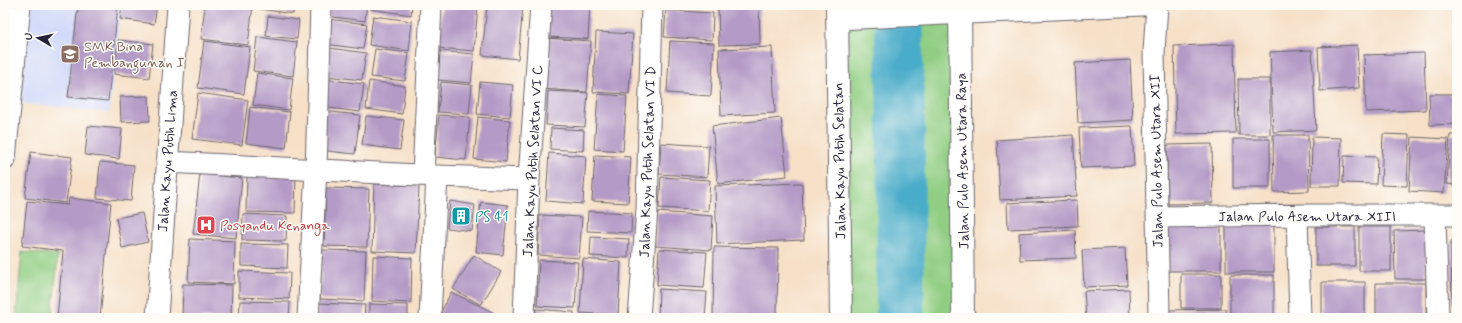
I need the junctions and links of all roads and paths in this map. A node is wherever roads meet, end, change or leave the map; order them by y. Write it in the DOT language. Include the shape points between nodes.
graph roads {
  1 [pos="20,5"];
  2 [pos="178,5"];
  3 [pos="321,5"];
  4 [pos="431,5"];
  5 [pos="541,5"];
  6 [pos="652,5"];
  7 [pos="1142,5"];
  8 [pos="1157,5"];
  9 [pos="960,9"];
  10 [pos="837,12"];
  11 [pos="5,159"];
  12 [pos="167,162"];
  13 [pos="316,170"];
  14 [pos="430,176"];
  15 [pos="529,178"];
  16 [pos="1297,215"];
  17 [pos="1457,215"];
  18 [pos="1435,216"];
  19 [pos="1157,217"];
  20 [pos="158,318"];
  21 [pos="308,318"];
  22 [pos="430,318"];
  23 [pos="524,318"];
  24 [pos="639,318"];
  25 [pos="840,318"];
  26 [pos="963,318"];
  27 [pos="1159,318"];
  28 [pos="1300,318"];
  29 [pos="1438,318"];
  1 -- 11 [label="street"];
  2 -- 12 [label="street, Jalan Kayu Putih Lima"];
  3 -- 13 [label="street"];
  4 -- 14 [label="street"];
  5 -- 15 [label="street, Jalan Kayu Putih Selatan VI C"];
  6 -- 24 [label="street, Jalan Kayu Putih Selatan VI D" via="647,209"];
  7 -- 9 [label="street"];
  8 -- 19 [label="street, Jalan Pulo Asem Utara XII" via="1154,52"];
  9 -- 10 [label="street" via="929,15 890,17"];
  9 -- 26 [label="street, Jalan Pulo Asem Utara Raya"];
  10 -- 25 [label="street, Jalan Kayu Putih Selatan"];
  12 -- 13 [label="street"];
  12 -- 20 [label="street, Jalan Kayu Putih Lima"];
  13 -- 14 [label="street"];
  13 -- 21 [label="street"];
  14 -- 15 [label="street"];
  14 -- 22 [label="street"];
  15 -- 23 [label="street, Jalan Kayu Putih Selatan VI C"];
  16 -- 18 [label="street, Jalan Pulo Asem Utara XIII"];
  16 -- 19 [label="street, Jalan Pulo Asem Utara XIII"];
  16 -- 28 [label="street"];
  17 -- 18 [label="street, Jalan Pulo Asem Utara XIII"];
  18 -- 29 [label="street"];
  19 -- 27 [label="street, Jalan Pulo Asem Utara XII"];
}
